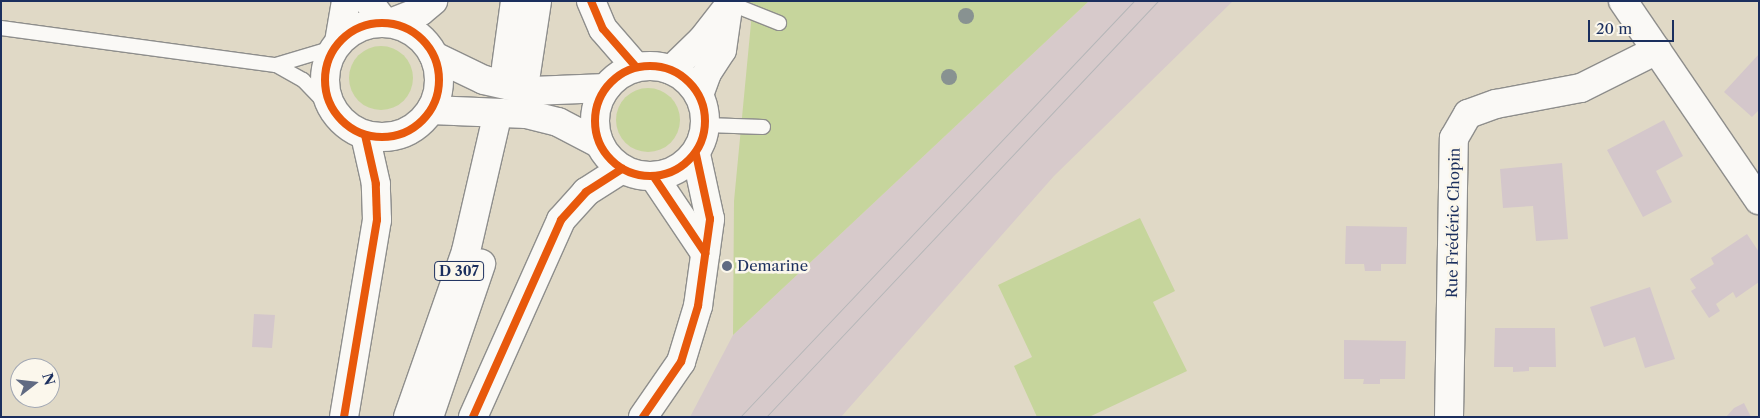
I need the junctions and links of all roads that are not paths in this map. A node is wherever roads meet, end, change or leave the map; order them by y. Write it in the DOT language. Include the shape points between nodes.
graph roads {
  1 [pos="346,1"];
  2 [pos="368,1"];
  3 [pos="433,1"];
  4 [pos="514,1"];
  5 [pos="537,1"];
  6 [pos="591,1"];
  7 [pos="1623,1"];
  8 [pos="728,4"];
  9 [pos="387,23"];
  10 [pos="779,23"];
  11 [pos="1,28"];
  12 [pos="337,45"];
  13 [pos="1657,50"];
  14 [pos="434,56"];
  15 [pos="276,65"];
  16 [pos="636,67"];
  17 [pos="671,70"];
  18 [pos="606,88"];
  19 [pos="699,95"];
  20 [pos="431,110"];
  21 [pos="334,113"];
  22 [pos="706,125"];
  23 [pos="763,127"];
  24 [pos="364,135"];
  25 [pos="600,144"];
  26 [pos="696,154"];
  27 [pos="622,169"];
  28 [pos="654,177"];
  29 [pos="1759,200"];
  30 [pos="705,253"];
  31 [pos="344,417"];
  32 [pos="408,417"];
  33 [pos="429,417"];
  34 [pos="473,417"];
  35 [pos="643,417"];
  36 [pos="1449,417"];
  1 -- 12 [label="street"];
  2 -- 9 [label="street"];
  3 -- 9 [label="street" via="421,11"];
  4 -- 5 [label="street" via="516,71"];
  6 -- 16 [label="street" via="603,29"];
  7 -- 13 [label="street"];
  8 -- 10 [label="lane"];
  8 -- 17 [label="street" via="702,40"];
  8 -- 19 [label="street" via="722,50 707,73"];
  9 -- 12 [label="street" via="354,30"];
  9 -- 14 [label="street" via="408,29 423,40"];
  11 -- 15 [label="lane"];
  12 -- 15 [label="lane"];
  12 -- 21 [label="street" via="329,58 325,77 327,96"];
  13 -- 29 [label="street"];
  13 -- 36 [label="street, Rue Frédéric Chopin" via="1581,88 1496,104 1468,114 1454,138"];
  14 -- 18 [label="street" via="484,80 532,91"];
  14 -- 20 [label="street" via="438,84"];
  15 -- 21 [label="lane" via="303,80"];
  16 -- 17 [label="street" via="654,66"];
  16 -- 18 [label="street" via="620,75"];
  17 -- 19 [label="street" via="687,80"];
  18 -- 25 [label="street" via="595,113"];
  19 -- 22 [label="street"];
  20 -- 24 [label="street" via="418,125 402,134 383,138"];
  20 -- 25 [label="street" via="526,114 558,122"];
  21 -- 24 [label="street"];
  22 -- 23 [label="lane"];
  22 -- 26 [label="street"];
  24 -- 31 [label="street" via="376,184 377,220"];
  25 -- 27 [label="street"];
  26 -- 28 [label="street" via="670,174"];
  26 -- 30 [label="street" via="710,219"];
  27 -- 28 [label="street" via="637,176"];
  27 -- 34 [label="street" via="586,192 561,220"];
  28 -- 30 [label="street"];
  30 -- 35 [label="street" via="698,306 681,362"];
  32 -- 33 [label="street, D 307" via="466,251 505,124 484,254"];
}
